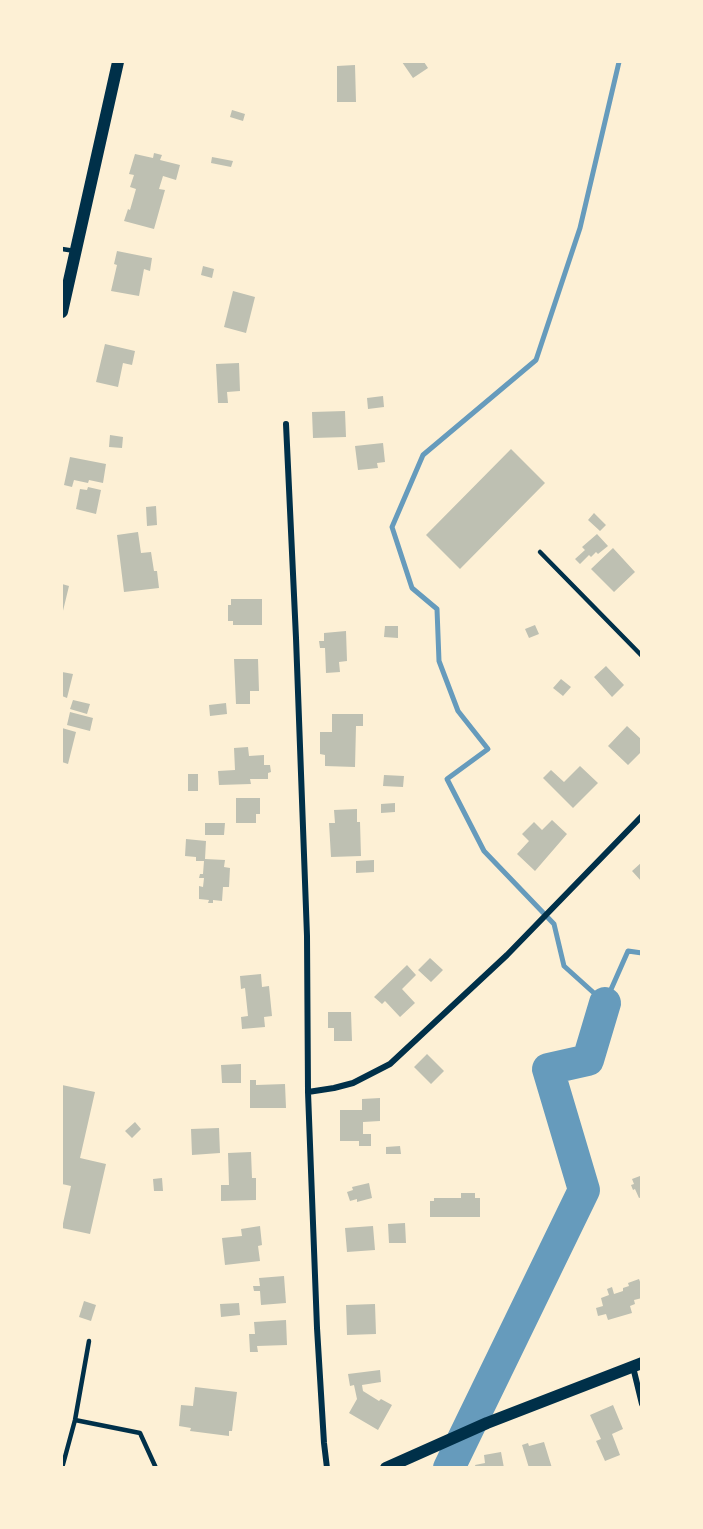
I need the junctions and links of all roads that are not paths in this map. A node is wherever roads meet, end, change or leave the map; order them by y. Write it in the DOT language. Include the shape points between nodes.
graph roads {
  1 [pos="118,62"];
  2 [pos="62,249"];
  3 [pos="75,251"];
  4 [pos="62,310"];
  5 [pos="286,424"];
  6 [pos="540,552"];
  7 [pos="642,656"];
  8 [pos="642,816"];
  9 [pos="308,1092"];
  10 [pos="89,1341"];
  11 [pos="637,1365"];
  12 [pos="642,1404"];
  13 [pos="75,1420"];
  14 [pos="62,1467"];
  15 [pos="156,1467"];
  16 [pos="327,1467"];
  17 [pos="386,1467"];
  1 -- 3 [label="main road"];
  2 -- 3 [label="lane"];
  3 -- 4 [label="main road"];
  5 -- 9 [label="street" via="307,936"];
  6 -- 7 [label="lane"];
  8 -- 9 [label="street" via="507,955 390,1064 353,1083"];
  9 -- 16 [label="street"];
  10 -- 13 [label="lane"];
  11 -- 12 [label="street"];
  11 -- 17 [label="main road"];
  13 -- 14 [label="lane"];
  13 -- 15 [label="lane" via="140,1433"];
}
